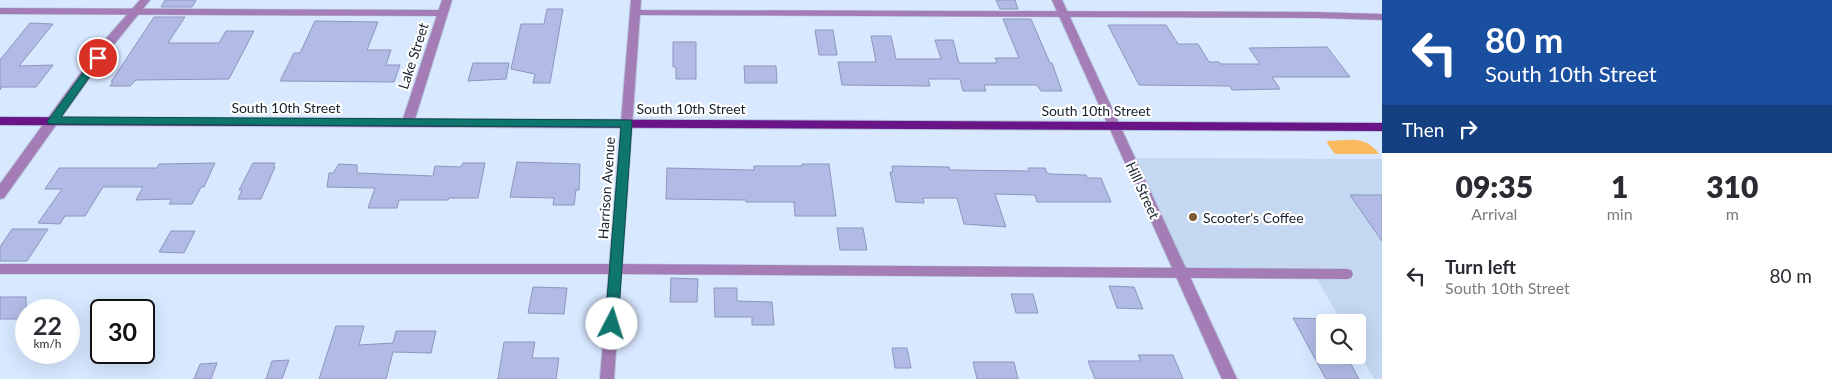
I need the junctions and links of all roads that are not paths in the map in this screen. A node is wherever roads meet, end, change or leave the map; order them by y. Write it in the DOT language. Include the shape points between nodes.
graph roads {
  1 [pos="144,0"];
  2 [pos="447,0"];
  3 [pos="636,0"];
  4 [pos="1057,0"];
  5 [pos="0,11"];
  6 [pos="134,12"];
  7 [pos="443,13"];
  8 [pos="635,13"];
  9 [pos="1063,14"];
  10 [pos="1382,17"];
  11 [pos="0,121"];
  12 [pos="53,121"];
  13 [pos="408,122"];
  14 [pos="627,123"];
  15 [pos="1114,126"];
  16 [pos="1382,127"];
  17 [pos="0,194"];
  18 [pos="0,269"];
  19 [pos="616,269"];
  20 [pos="1346,274"];
  21 [pos="1182,275"];
  22 [pos="607,379"];
  23 [pos="1230,379"];
  1 -- 6 [label="street"];
  2 -- 7 [label="street, Lake Street"];
  3 -- 8 [label="street, Harrison Avenue"];
  4 -- 9 [label="street, Hill Street"];
  5 -- 6 [label="lane"];
  6 -- 7 [label="lane"];
  6 -- 12 [label="street"];
  7 -- 13 [label="street, Lake Street"];
  8 -- 9 [label="lane"];
  8 -- 14 [label="street, Harrison Avenue"];
  9 -- 10 [label="lane"];
  9 -- 15 [label="street, Hill Street"];
  11 -- 12 [label="main road, South 10th Street"];
  12 -- 13 [label="main road, South 10th Street"];
  12 -- 17 [label="street"];
  13 -- 14 [label="main road, South 10th Street"];
  14 -- 15 [label="main road, South 10th Street"];
  14 -- 19 [label="street, Harrison Avenue"];
  15 -- 16 [label="main road, South 10th Street"];
  15 -- 21 [label="street, Hill Street"];
  18 -- 19 [label="lane"];
  19 -- 21 [label="lane"];
  19 -- 22 [label="street, Harrison Avenue"];
  20 -- 21 [label="lane"];
  21 -- 23 [label="street, Hill Street"];
}
